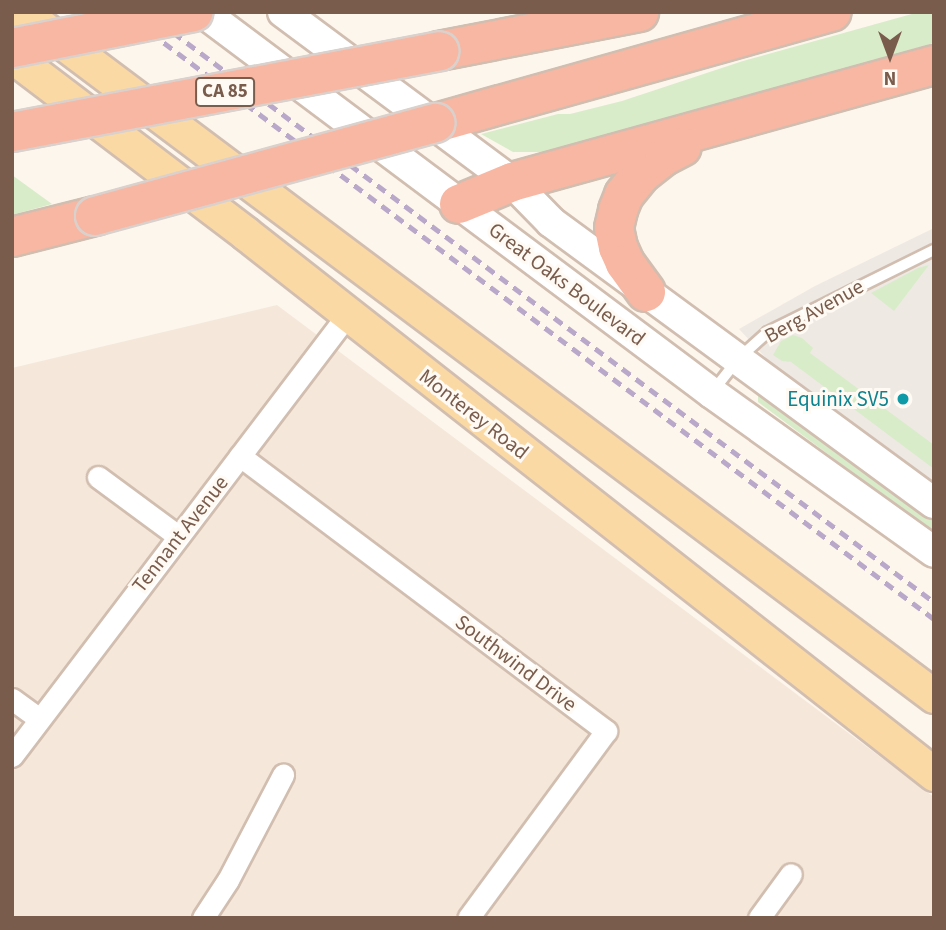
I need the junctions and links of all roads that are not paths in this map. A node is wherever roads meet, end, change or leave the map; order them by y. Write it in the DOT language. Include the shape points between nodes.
graph roads {
  1 [pos="22,12"];
  2 [pos="193,12"];
  3 [pos="203,12"];
  4 [pos="282,12"];
  5 [pos="639,12"];
  6 [pos="832,12"];
  7 [pos="12,48"];
  8 [pos="12,57"];
  9 [pos="934,65"];
  10 [pos="736,122"];
  11 [pos="12,132"];
  12 [pos="512,182"];
  13 [pos="460,204"];
  14 [pos="12,237"];
  15 [pos="934,250"];
  16 [pos="646,292"];
  17 [pos="348,314"];
  18 [pos="739,358"];
  19 [pos="712,393"];
  20 [pos="240,456"];
  21 [pos="98,477"];
  22 [pos="934,503"];
  23 [pos="178,536"];
  24 [pos="934,552"];
  25 [pos="934,696"];
  26 [pos="12,699"];
  27 [pos="40,719"];
  28 [pos="12,756"];
  29 [pos="934,774"];
  30 [pos="283,775"];
  31 [pos="791,874"];
  32 [pos="203,918"];
  33 [pos="468,918"];
  34 [pos="758,918"];
  1 -- 25 [label="main road"];
  2 -- 7 [label="highway, bridge"];
  3 -- 13 [label="main road, Great Oaks Boulevard"];
  4 -- 12 [label="main road, Great Oaks Boulevard"];
  5 -- 11 [label="highway, CA 85, bridge"];
  6 -- 14 [label="highway, bridge"];
  8 -- 17 [label="main road, Monterey Road"];
  9 -- 10 [label="highway"];
  10 -- 12 [label="highway"];
  10 -- 16 [label="highway" via="664,156 624,195 614,228 618,247"];
  12 -- 13 [label="highway"];
  12 -- 16 [label="main road, Great Oaks Boulevard" via="551,222"];
  13 -- 19 [label="main road, Great Oaks Boulevard"];
  15 -- 18 [label="lane, Berg Avenue" via="768,332"];
  16 -- 18 [label="main road, Great Oaks Boulevard"];
  17 -- 20 [label="street, Tennant Avenue"];
  17 -- 29 [label="main road, Monterey Road"];
  18 -- 19 [label="lane, Berg Avenue"];
  18 -- 22 [label="main road, Great Oaks Boulevard"];
  19 -- 24 [label="main road, Great Oaks Boulevard"];
  20 -- 23 [label="street, Tennant Avenue"];
  20 -- 33 [label="street, Southwind Drive" via="606,731"];
  21 -- 23 [label="street"];
  23 -- 27 [label="street, Tennant Avenue"];
  26 -- 27 [label="street"];
  27 -- 28 [label="street, Tennant Avenue"];
  30 -- 32 [label="street"];
  31 -- 34 [label="street"];
}
